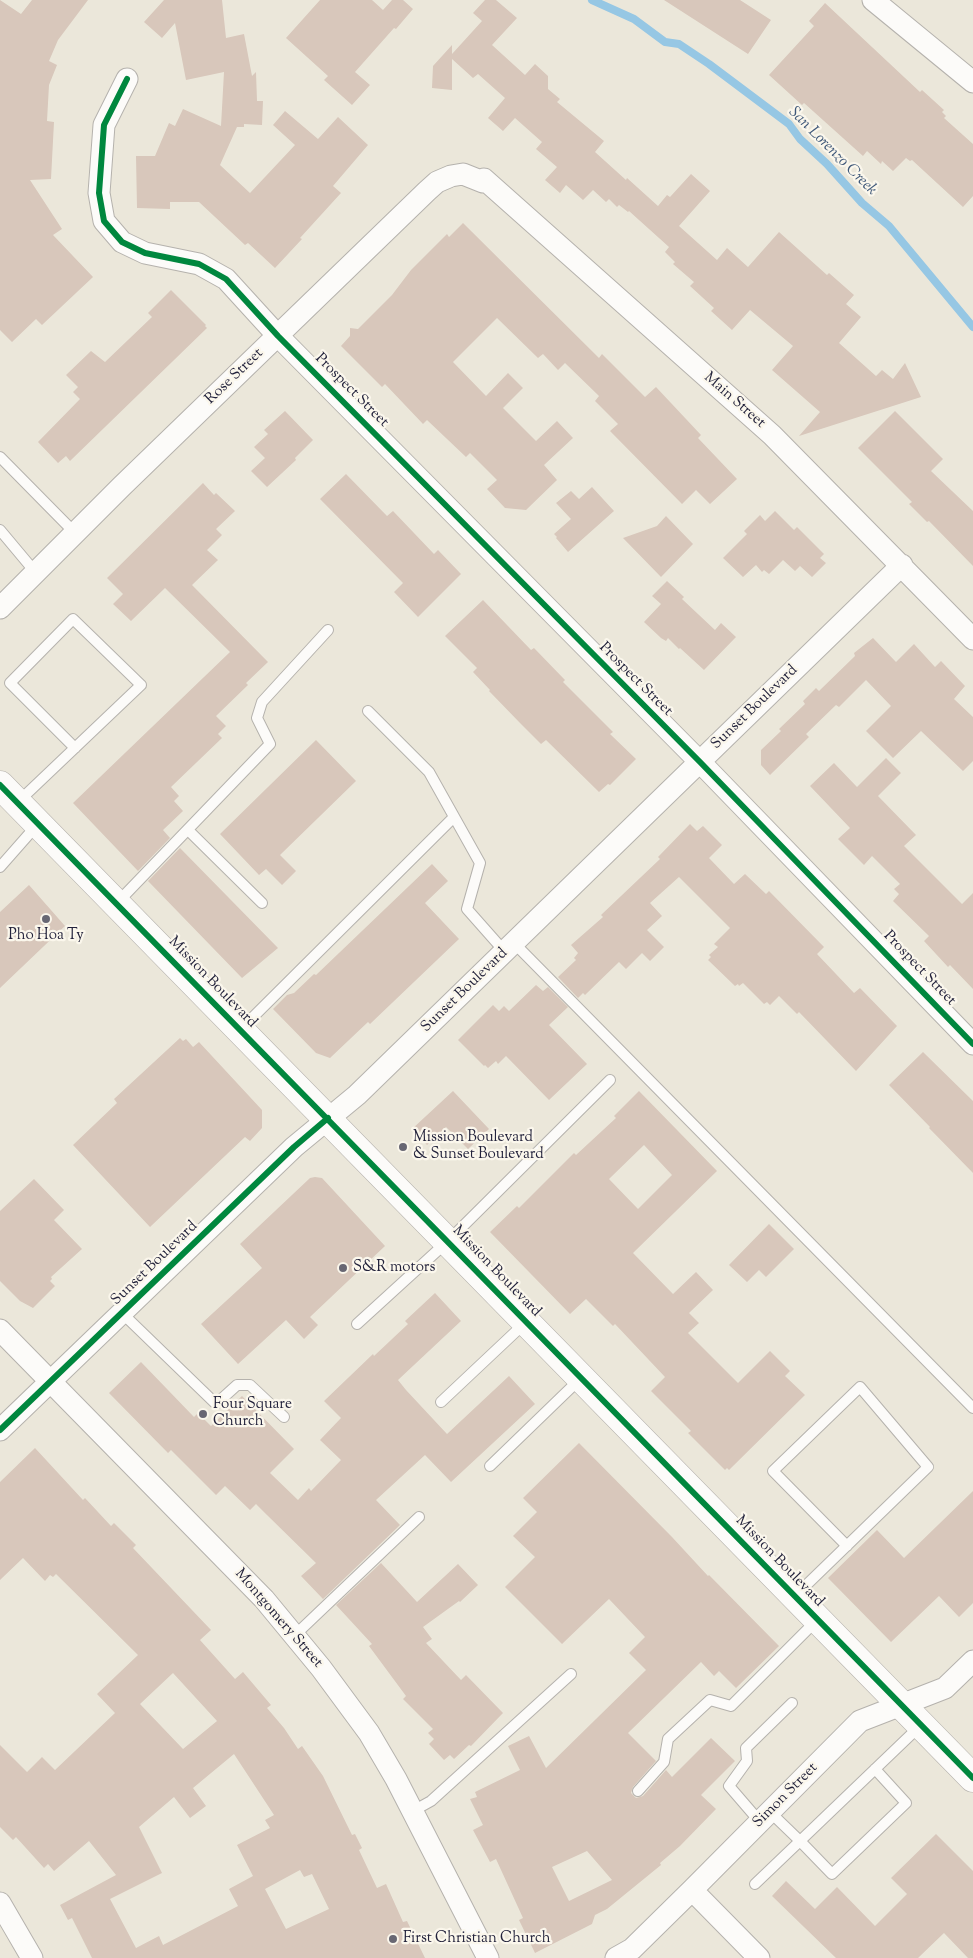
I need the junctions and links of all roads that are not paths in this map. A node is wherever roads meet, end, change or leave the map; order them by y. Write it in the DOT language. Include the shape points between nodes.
graph roads {
  1 [pos="873,0"];
  2 [pos="971,77"];
  3 [pos="127,79"];
  4 [pos="483,182"];
  5 [pos="278,336"];
  6 [pos="0,457"];
  7 [pos="0,530"];
  8 [pos="75,533"];
  9 [pos="902,565"];
  10 [pos="36,573"];
  11 [pos="0,608"];
  12 [pos="328,630"];
  13 [pos="973,639"];
  14 [pos="368,711"];
  15 [pos="75,748"];
  16 [pos="700,762"];
  17 [pos="9,794"];
  18 [pos="454,817"];
  19 [pos="38,824"];
  20 [pos="188,830"];
  21 [pos="0,867"];
  22 [pos="262,902"];
  23 [pos="116,903"];
  24 [pos="509,948"];
  25 [pos="240,1029"];
  26 [pos="973,1044"];
  27 [pos="610,1080"];
  28 [pos="328,1118"];
  29 [pos="448,1241"];
  30 [pos="122,1313"];
  31 [pos="526,1321"];
  32 [pos="357,1324"];
  33 [pos="0,1330"];
  34 [pos="582,1378"];
  35 [pos="50,1381"];
  36 [pos="441,1402"];
  37 [pos="973,1408"];
  38 [pos="284,1417"];
  39 [pos="0,1430"];
  40 [pos="490,1466"];
  41 [pos="419,1517"];
  42 [pos="846,1546"];
  43 [pos="795,1596"];
  44 [pos="818,1619"];
  45 [pos="294,1636"];
  46 [pos="973,1661"];
  47 [pos="572,1674"];
  48 [pos="792,1703"];
  49 [pos="902,1705"];
  50 [pos="922,1725"];
  51 [pos="875,1770"];
  52 [pos="973,1778"];
  53 [pos="638,1791"];
  54 [pos="413,1812"];
  55 [pos="765,1817"];
  56 [pos="800,1841"];
  57 [pos="755,1884"];
  58 [pos="692,1890"];
  59 [pos="0,1903"];
  60 [pos="32,1958"];
  61 [pos="488,1958"];
  62 [pos="616,1958"];
  63 [pos="759,1958"];
  1 -- 2 [label="street"];
  3 -- 5 [label="street, Prospect Street" via="104,125 99,193 104,221 122,242 145,253 198,264 226,279"];
  4 -- 5 [label="street, Rose Street" via="463,174 437,182"];
  4 -- 9 [label="street, Main Street" via="484,179 772,435"];
  5 -- 8 [label="street, Rose Street"];
  5 -- 16 [label="street, Prospect Street"];
  6 -- 8 [label="lane"];
  7 -- 10 [label="lane"];
  8 -- 10 [label="street, Rose Street"];
  9 -- 13 [label="street, Main Street"];
  9 -- 16 [label="street, Sunset Boulevard"];
  10 -- 11 [label="street, Rose Street"];
  12 -- 20 [label="lane" via="262,702 257,718 270,744"];
  14 -- 18 [label="lane" via="429,772"];
  15 -- 15 [label="lane" via="142,685 73,619 10,683"];
  15 -- 17 [label="lane"];
  16 -- 24 [label="street, Sunset Boulevard"];
  16 -- 26 [label="street, Prospect Street"];
  17 -- 19 [label="main road, Mission Boulevard"];
  18 -- 24 [label="lane" via="480,863 467,909"];
  18 -- 25 [label="lane"];
  19 -- 21 [label="lane"];
  19 -- 23 [label="main road, Mission Boulevard"];
  20 -- 22 [label="lane"];
  20 -- 23 [label="lane"];
  23 -- 25 [label="main road, Mission Boulevard"];
  24 -- 28 [label="street, Sunset Boulevard" via="357,1095"];
  24 -- 37 [label="lane"];
  25 -- 28 [label="main road, Mission Boulevard"];
  27 -- 29 [label="lane"];
  28 -- 29 [label="main road, Mission Boulevard"];
  28 -- 30 [label="street, Sunset Boulevard"];
  29 -- 31 [label="main road, Mission Boulevard"];
  29 -- 32 [label="lane"];
  30 -- 35 [label="street, Sunset Boulevard"];
  30 -- 38 [label="lane" via="216,1404 237,1385 250,1386"];
  31 -- 34 [label="main road, Mission Boulevard"];
  31 -- 36 [label="lane"];
  33 -- 35 [label="street, Montgomery Street"];
  34 -- 40 [label="lane"];
  34 -- 43 [label="main road, Mission Boulevard"];
  35 -- 39 [label="street, Sunset Boulevard"];
  35 -- 45 [label="street, Montgomery Street" via="264,1599"];
  41 -- 45 [label="lane"];
  42 -- 42 [label="lane" via="928,1467 860,1387 774,1471"];
  42 -- 43 [label="lane"];
  43 -- 44 [label="main road, Mission Boulevard"];
  44 -- 49 [label="main road, Mission Boulevard"];
  44 -- 53 [label="lane" via="731,1706 710,1700 668,1739 664,1762"];
  45 -- 54 [label="street, Montgomery Street" via="369,1733"];
  46 -- 49 [label="street, Simon Street" via="945,1688"];
  47 -- 54 [label="lane" via="431,1801"];
  48 -- 55 [label="lane" via="746,1748 748,1761 729,1786"];
  49 -- 50 [label="main road, Mission Boulevard"];
  49 -- 55 [label="street, Simon Street" via="860,1721"];
  50 -- 51 [label="lane"];
  50 -- 52 [label="main road, Mission Boulevard"];
  51 -- 56 [label="lane"];
  51 -- 56 [label="lane" via="906,1803 832,1874"];
  54 -- 61 [label="street, Montgomery Street"];
  55 -- 56 [label="lane"];
  55 -- 58 [label="street, Simon Street"];
  56 -- 57 [label="lane"];
  58 -- 62 [label="street, Simon Street" via="632,1949"];
  58 -- 63 [label="street"];
  59 -- 60 [label="street"];
}
